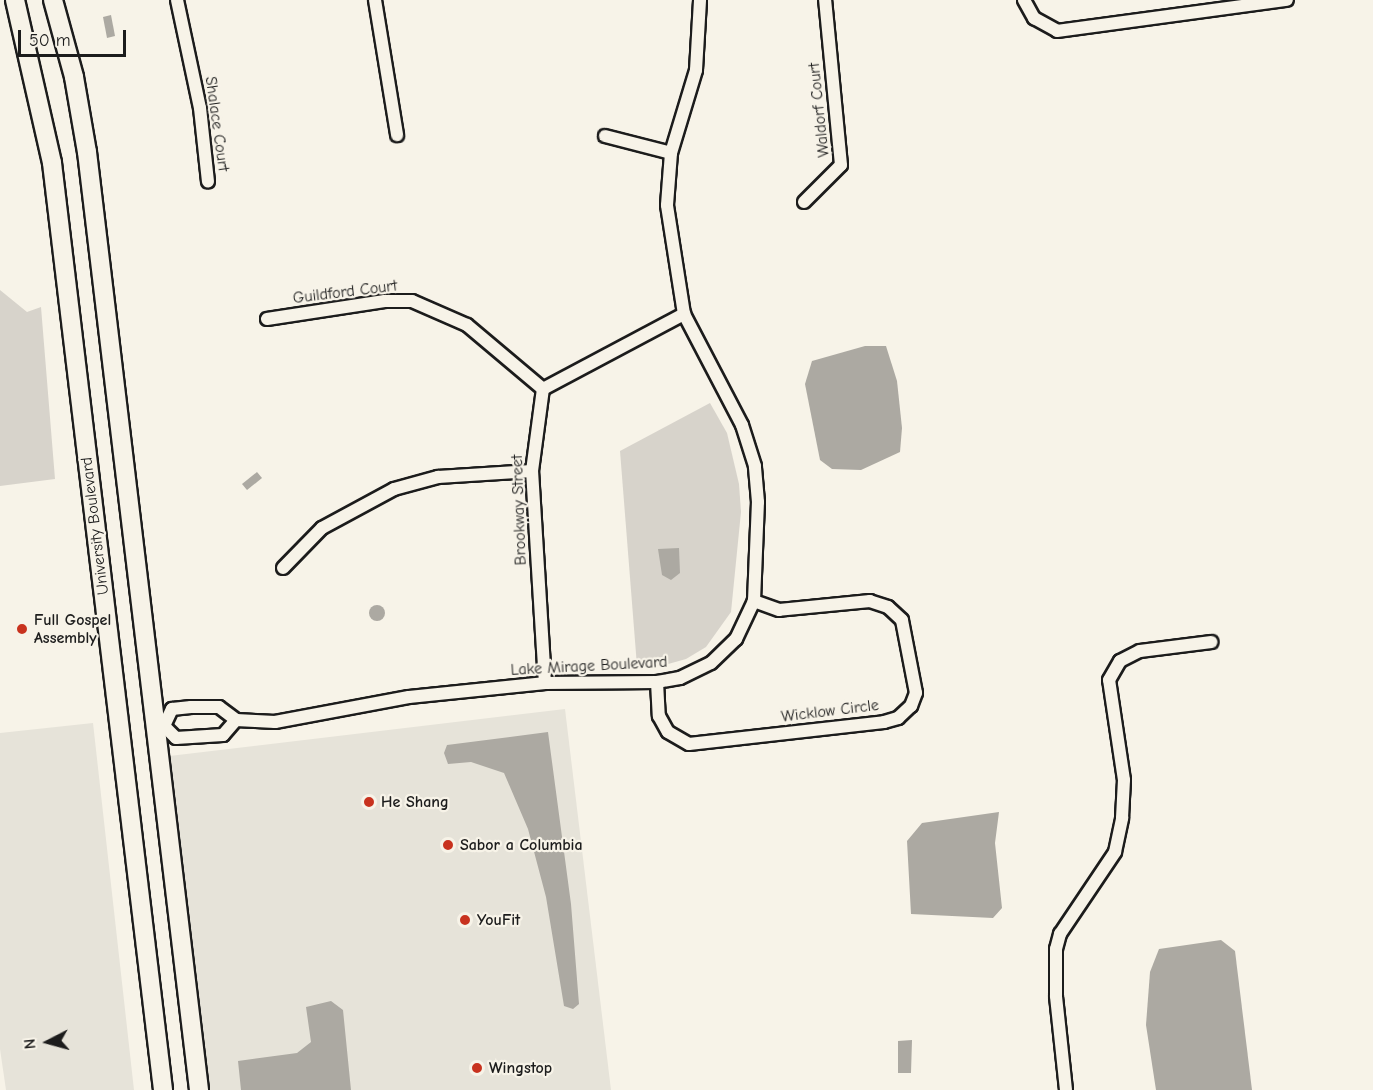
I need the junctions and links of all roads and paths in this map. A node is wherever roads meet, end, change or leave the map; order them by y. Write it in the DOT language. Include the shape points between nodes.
graph roads {
  1 [pos="15,0"];
  2 [pos="53,0"];
  3 [pos="177,0"];
  4 [pos="375,0"];
  5 [pos="700,0"];
  6 [pos="825,0"];
  7 [pos="1024,0"];
  8 [pos="1287,0"];
  9 [pos="1250,2"];
  10 [pos="397,135"];
  11 [pos="605,136"];
  12 [pos="670,153"];
  13 [pos="208,182"];
  14 [pos="804,202"];
  15 [pos="684,314"];
  16 [pos="267,318"];
  17 [pos="543,389"];
  18 [pos="532,471"];
  19 [pos="283,568"];
  20 [pos="754,601"];
  21 [pos="1211,642"];
  22 [pos="657,682"];
  23 [pos="545,683"];
  24 [pos="236,720"];
  25 [pos="160,727"];
  26 [pos="163,1090"];
  27 [pos="199,1090"];
  28 [pos="1066,1090"];
  1 -- 26 [label="main road, University Boulevard" via="52,163"];
  2 -- 25 [label="main road" via="74,77 87,152"];
  3 -- 13 [label="street, Shalace Court" via="200,108"];
  4 -- 10 [label="street"];
  5 -- 12 [label="street, Lake Mirage Boulevard" via="696,70"];
  6 -- 14 [label="street, Waldorf Court" via="841,165"];
  7 -- 9 [label="street" via="1034,18 1057,31"];
  8 -- 9 [label="street"];
  11 -- 12 [label="street"];
  12 -- 15 [label="street, Lake Mirage Boulevard" via="667,206"];
  15 -- 17 [label="street"];
  15 -- 20 [label="street, Lake Mirage Boulevard" via="742,425 755,466 758,502"];
  16 -- 17 [label="street, Guildford Court" via="385,301 412,301 467,325"];
  17 -- 18 [label="street, Brookway Street"];
  18 -- 19 [label="street" via="438,477 394,489 322,528"];
  18 -- 23 [label="street, Brookway Street"];
  20 -- 22 [label="street, Lake Mirage Boulevard" via="736,639 711,663 680,678"];
  20 -- 22 [label="street, Wicklow Circle" via="779,610 870,601 888,607 902,620 916,693 911,706 898,718 884,722 689,744 668,732 659,716"];
  21 -- 28 [label="street" via="1140,651 1120,661 1109,680 1124,780 1122,818 1115,852 1060,934 1056,949 1056,996"];
  22 -- 23 [label="street, Lake Mirage Boulevard"];
  23 -- 24 [label="street, Lake Mirage Boulevard" via="409,697 275,722"];
  24 -- 25 [label="street" via="223,735 176,738"];
  24 -- 25 [label="street, Lake Mirage Boulevard" via="219,707 191,707 172,709"];
  25 -- 27 [label="main road"];
}
